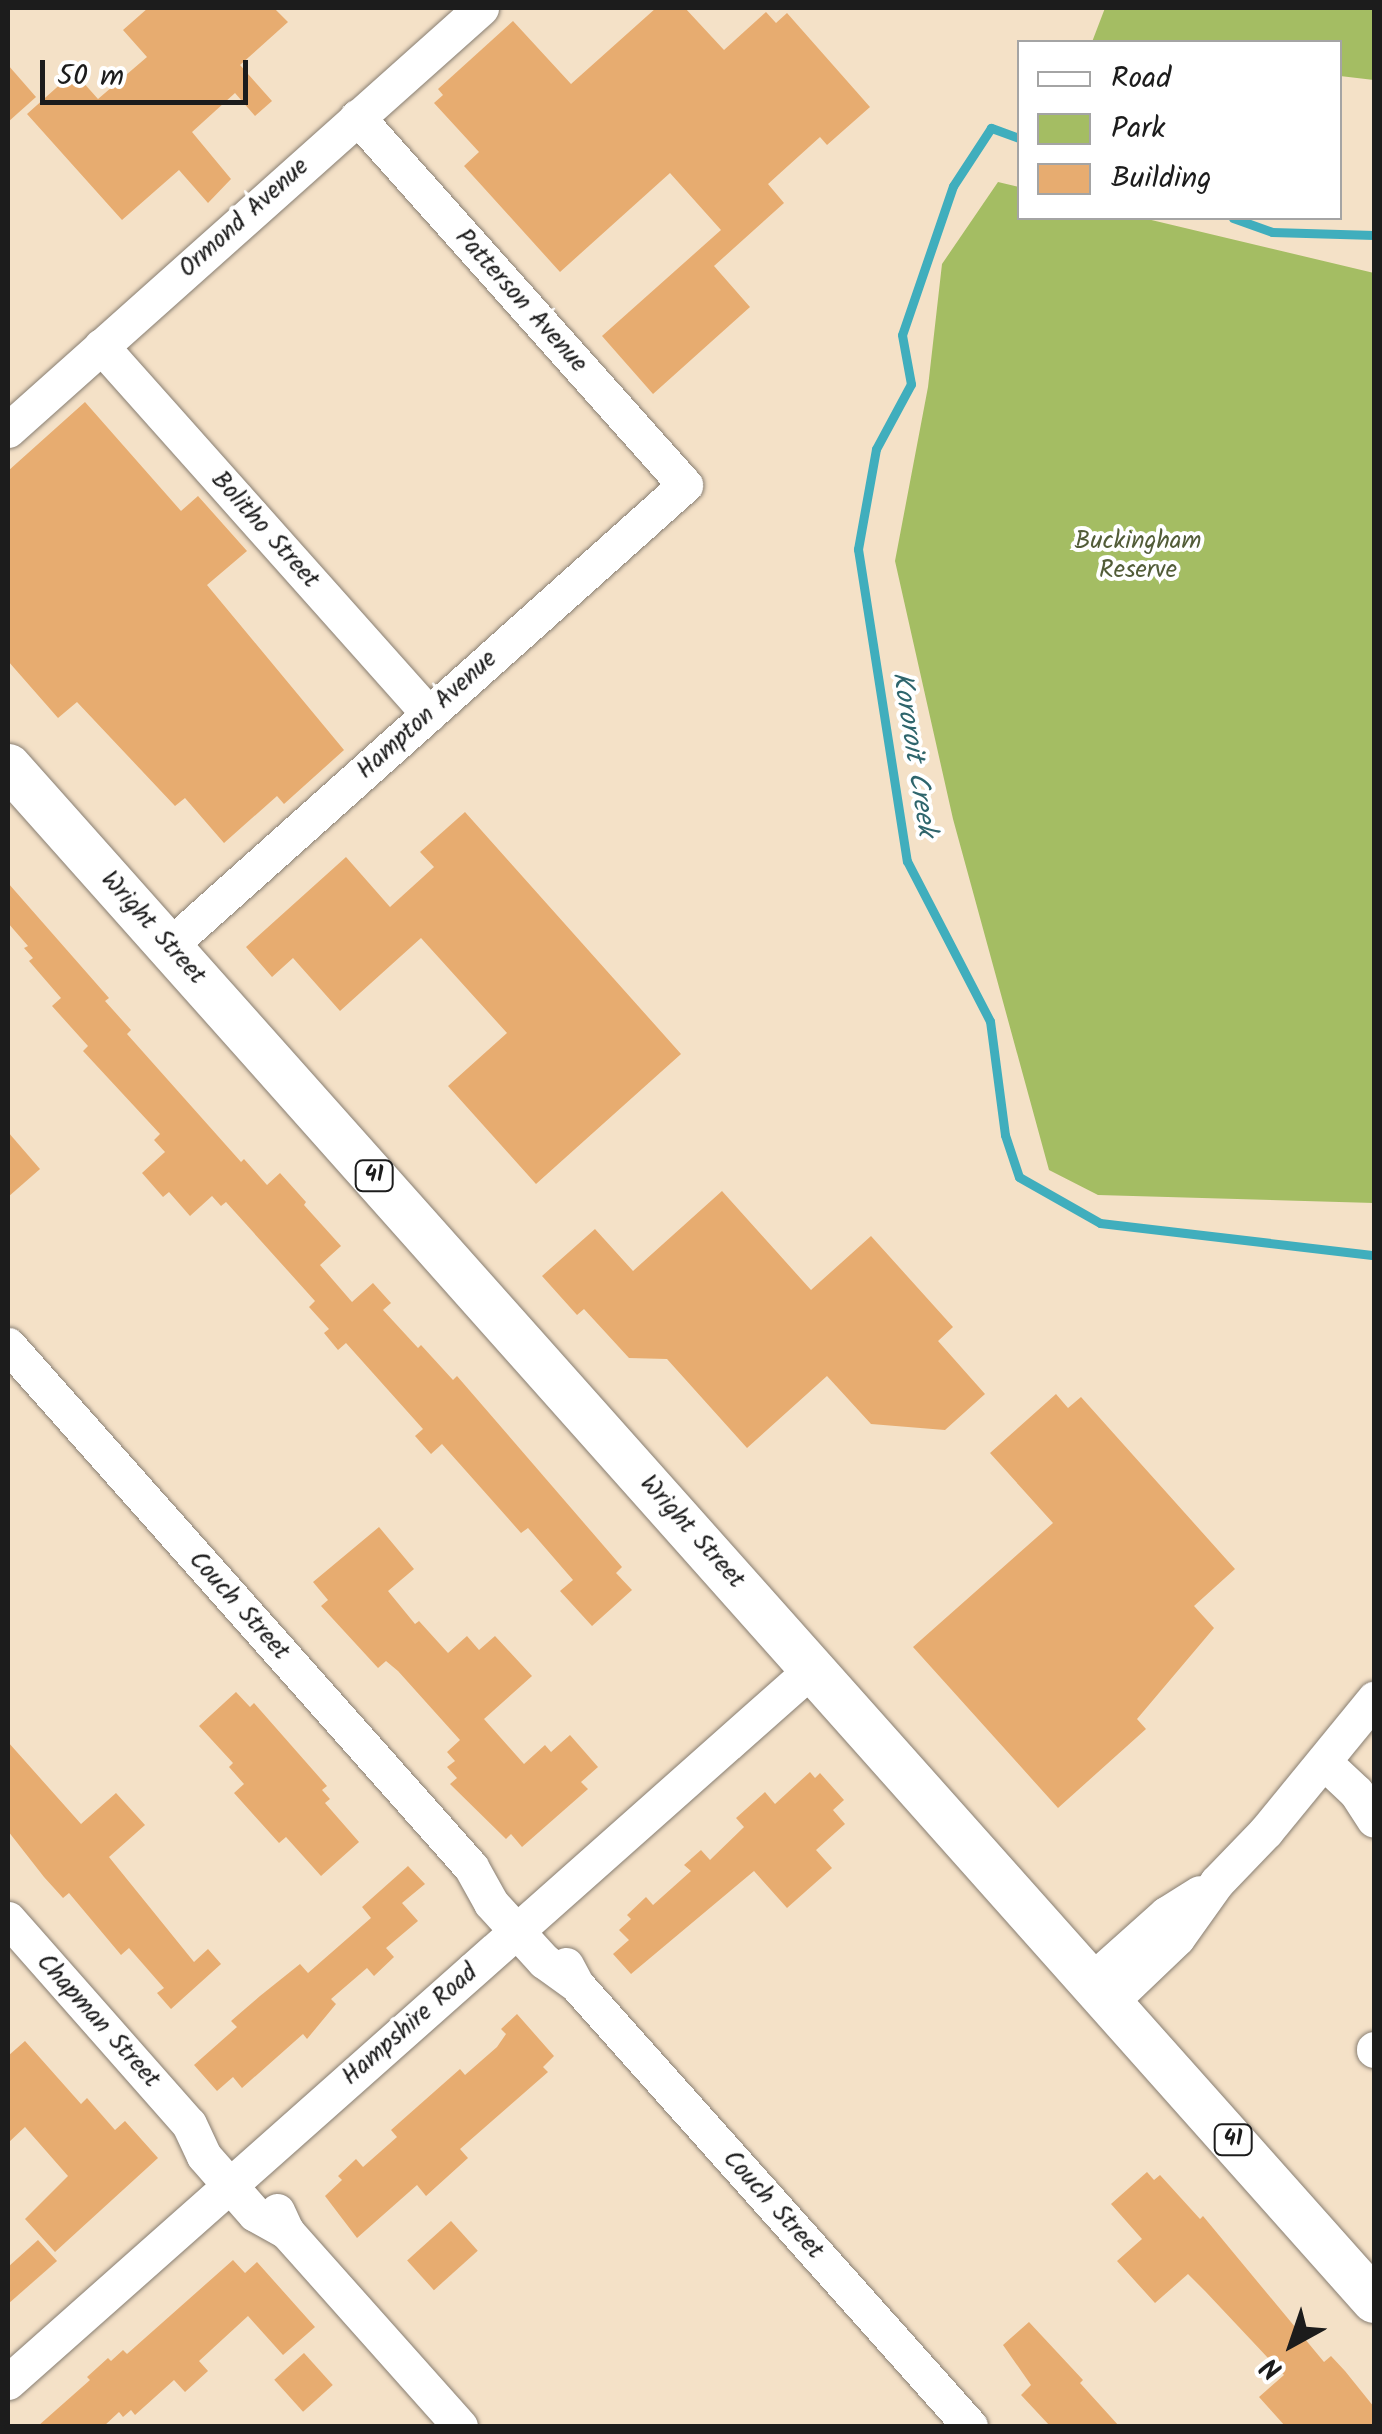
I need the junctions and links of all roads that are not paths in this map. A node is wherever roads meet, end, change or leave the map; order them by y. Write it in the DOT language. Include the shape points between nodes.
graph roads {
  1 [pos="480,8"];
  2 [pos="357,117"];
  3 [pos="101,346"];
  4 [pos="8,430"];
  5 [pos="684,485"];
  6 [pos="429,714"];
  7 [pos="8,766"];
  8 [pos="169,946"];
  9 [pos="8,1345"];
  10 [pos="812,1668"];
  11 [pos="1374,1700"];
  12 [pos="1318,1769"];
  13 [pos="1373,1818"];
  14 [pos="8,1919"];
  15 [pos="523,1925"];
  16 [pos="1100,1992"];
  17 [pos="237,2177"];
  18 [pos="1374,2300"];
  19 [pos="8,2382"];
  20 [pos="460,2426"];
  21 [pos="970,2426"];
  1 -- 2 [label="street, Ormond Avenue"];
  2 -- 3 [label="street, Ormond Avenue"];
  2 -- 5 [label="street, Patterson Avenue"];
  3 -- 4 [label="street, Ormond Avenue"];
  3 -- 6 [label="street, Bolitho Street"];
  5 -- 6 [label="street, Hampton Avenue"];
  6 -- 8 [label="street, Hampton Avenue"];
  7 -- 8 [label="main road, Wright Street / 41"];
  8 -- 10 [label="main road, Wright Street / 41"];
  9 -- 15 [label="street, Couch Street" via="471,1867 505,1892"];
  10 -- 15 [label="street, Hampshire Road"];
  10 -- 16 [label="main road, Wright Street / 41"];
  11 -- 12 [label="street"];
  12 -- 13 [label="street"];
  12 -- 16 [label="street" via="1217,1882 1166,1914"];
  14 -- 17 [label="street, Chapman Street" via="190,2124 204,2156"];
  15 -- 17 [label="street, Hampshire Road"];
  15 -- 21 [label="street, Couch Street" via="556,1949 576,1984"];
  16 -- 18 [label="main road, Wright Street / 41"];
  17 -- 19 [label="street, Hampshire Road"];
  17 -- 20 [label="street, Chapman Street" via="272,2199 287,2232"];
}
